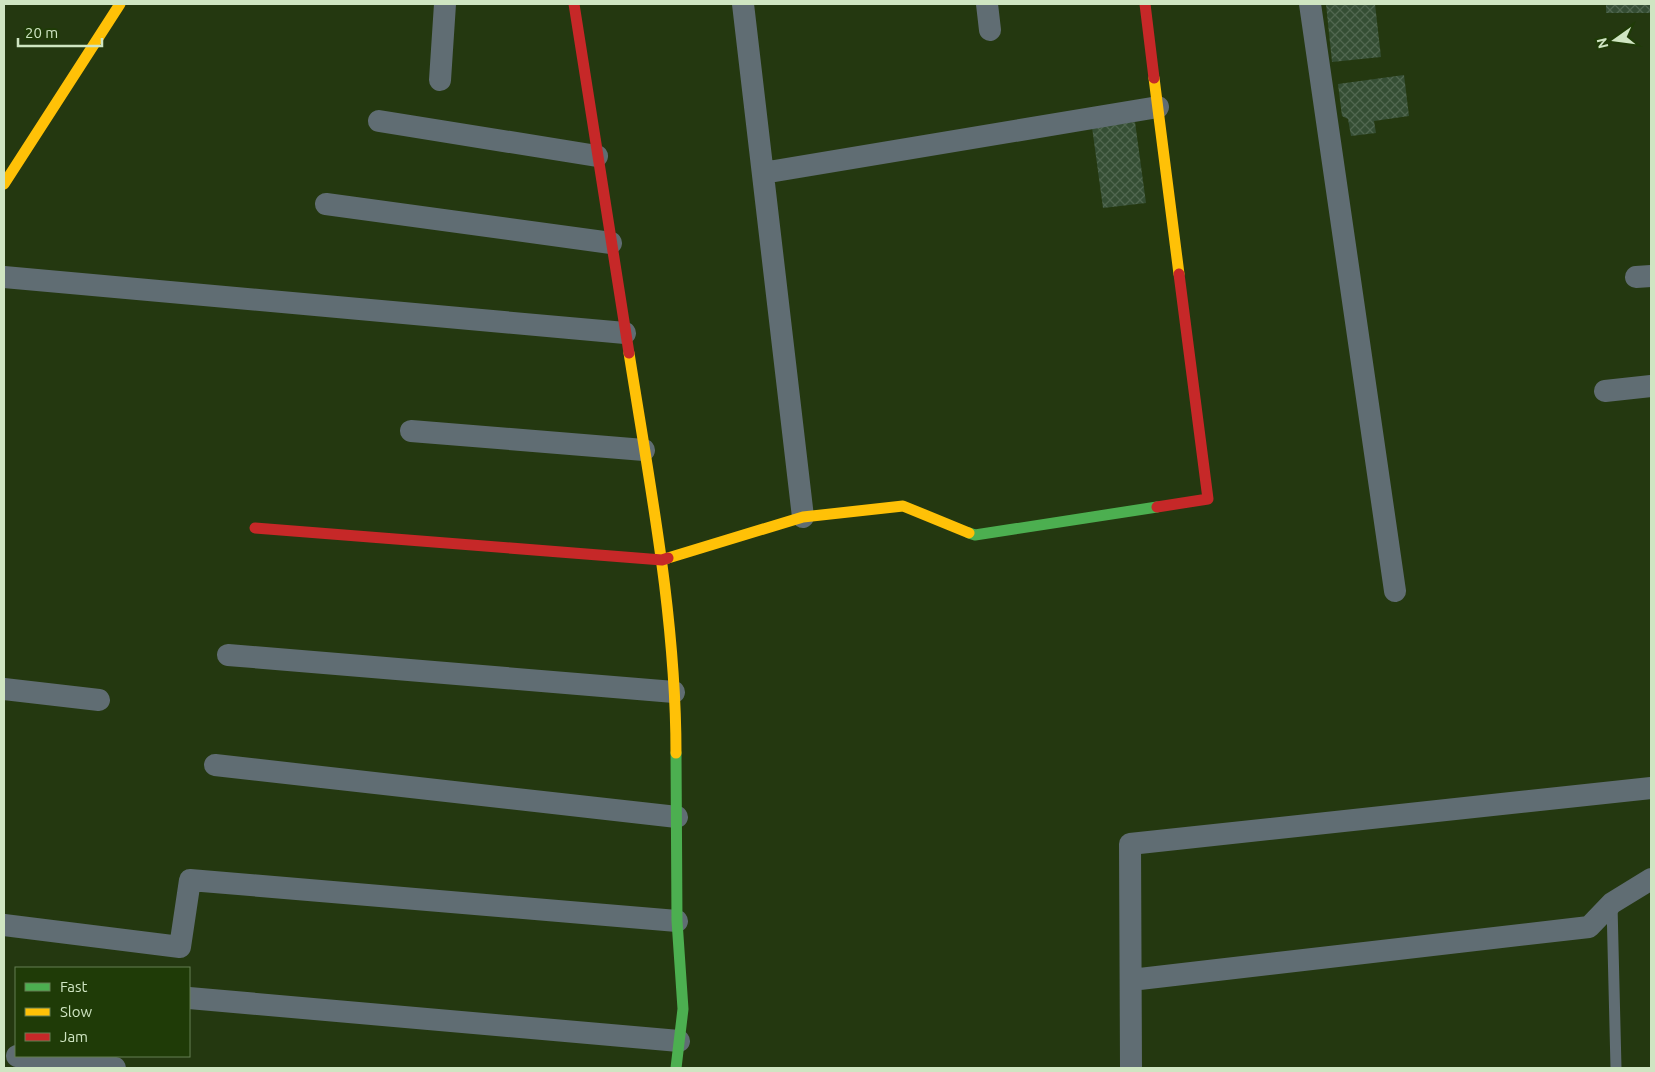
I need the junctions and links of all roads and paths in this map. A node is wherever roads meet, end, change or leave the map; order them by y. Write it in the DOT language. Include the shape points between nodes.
graph roads {
  1 [pos="120,4"];
  2 [pos="445,4"];
  3 [pos="574,4"];
  4 [pos="743,4"];
  5 [pos="987,4"];
  6 [pos="1145,4"];
  7 [pos="1310,4"];
  8 [pos="990,30"];
  9 [pos="440,80"];
  10 [pos="1158,107"];
  11 [pos="379,121"];
  12 [pos="597,156"];
  13 [pos="763,173"];
  14 [pos="4,184"];
  15 [pos="326,204"];
  16 [pos="610,243"];
  17 [pos="4,277"];
  18 [pos="625,333"];
  19 [pos="1651,386"];
  20 [pos="1605,391"];
  21 [pos="411,431"];
  22 [pos="644,450"];
  23 [pos="803,517"];
  24 [pos="255,528"];
  25 [pos="662,560"];
  26 [pos="1395,592"];
  27 [pos="228,655"];
  28 [pos="4,689"];
  29 [pos="674,692"];
  30 [pos="99,700"];
  31 [pos="215,765"];
  32 [pos="1651,788"];
  33 [pos="677,817"];
  34 [pos="1651,879"];
  35 [pos="1612,903"];
  36 [pos="677,921"];
  37 [pos="4,925"];
  38 [pos="1131,980"];
  39 [pos="190,998"];
  40 [pos="679,1041"];
  41 [pos="24,1057"];
  42 [pos="115,1068"];
  43 [pos="676,1068"];
  44 [pos="1131,1068"];
  45 [pos="1616,1068"];
  1 -- 14 [label="street"];
  2 -- 9 [label="street"];
  3 -- 12 [label="street"];
  4 -- 13 [label="street"];
  5 -- 8 [label="street"];
  6 -- 10 [label="street"];
  7 -- 26 [label="street"];
  10 -- 13 [label="street"];
  10 -- 23 [label="street" via="1208,498 975,535 903,506"];
  11 -- 12 [label="street"];
  12 -- 16 [label="street"];
  13 -- 23 [label="street"];
  15 -- 16 [label="street"];
  16 -- 18 [label="street"];
  17 -- 18 [label="street"];
  18 -- 22 [label="street"];
  19 -- 20 [label="street"];
  21 -- 22 [label="street"];
  22 -- 25 [label="street"];
  23 -- 25 [label="street"];
  24 -- 25 [label="street"];
  25 -- 29 [label="street"];
  27 -- 29 [label="street"];
  28 -- 30 [label="street"];
  29 -- 33 [label="street"];
  31 -- 33 [label="street"];
  32 -- 38 [label="street" via="1130,844"];
  33 -- 36 [label="street"];
  34 -- 35 [label="street"];
  35 -- 38 [label="street" via="1589,927"];
  35 -- 45 [label="lane"];
  36 -- 37 [label="street" via="190,880 180,947"];
  36 -- 40 [label="street" via="682,1009"];
  38 -- 44 [label="street"];
  39 -- 40 [label="street"];
  40 -- 43 [label="street"];
  41 -- 42 [label="street"];
}
